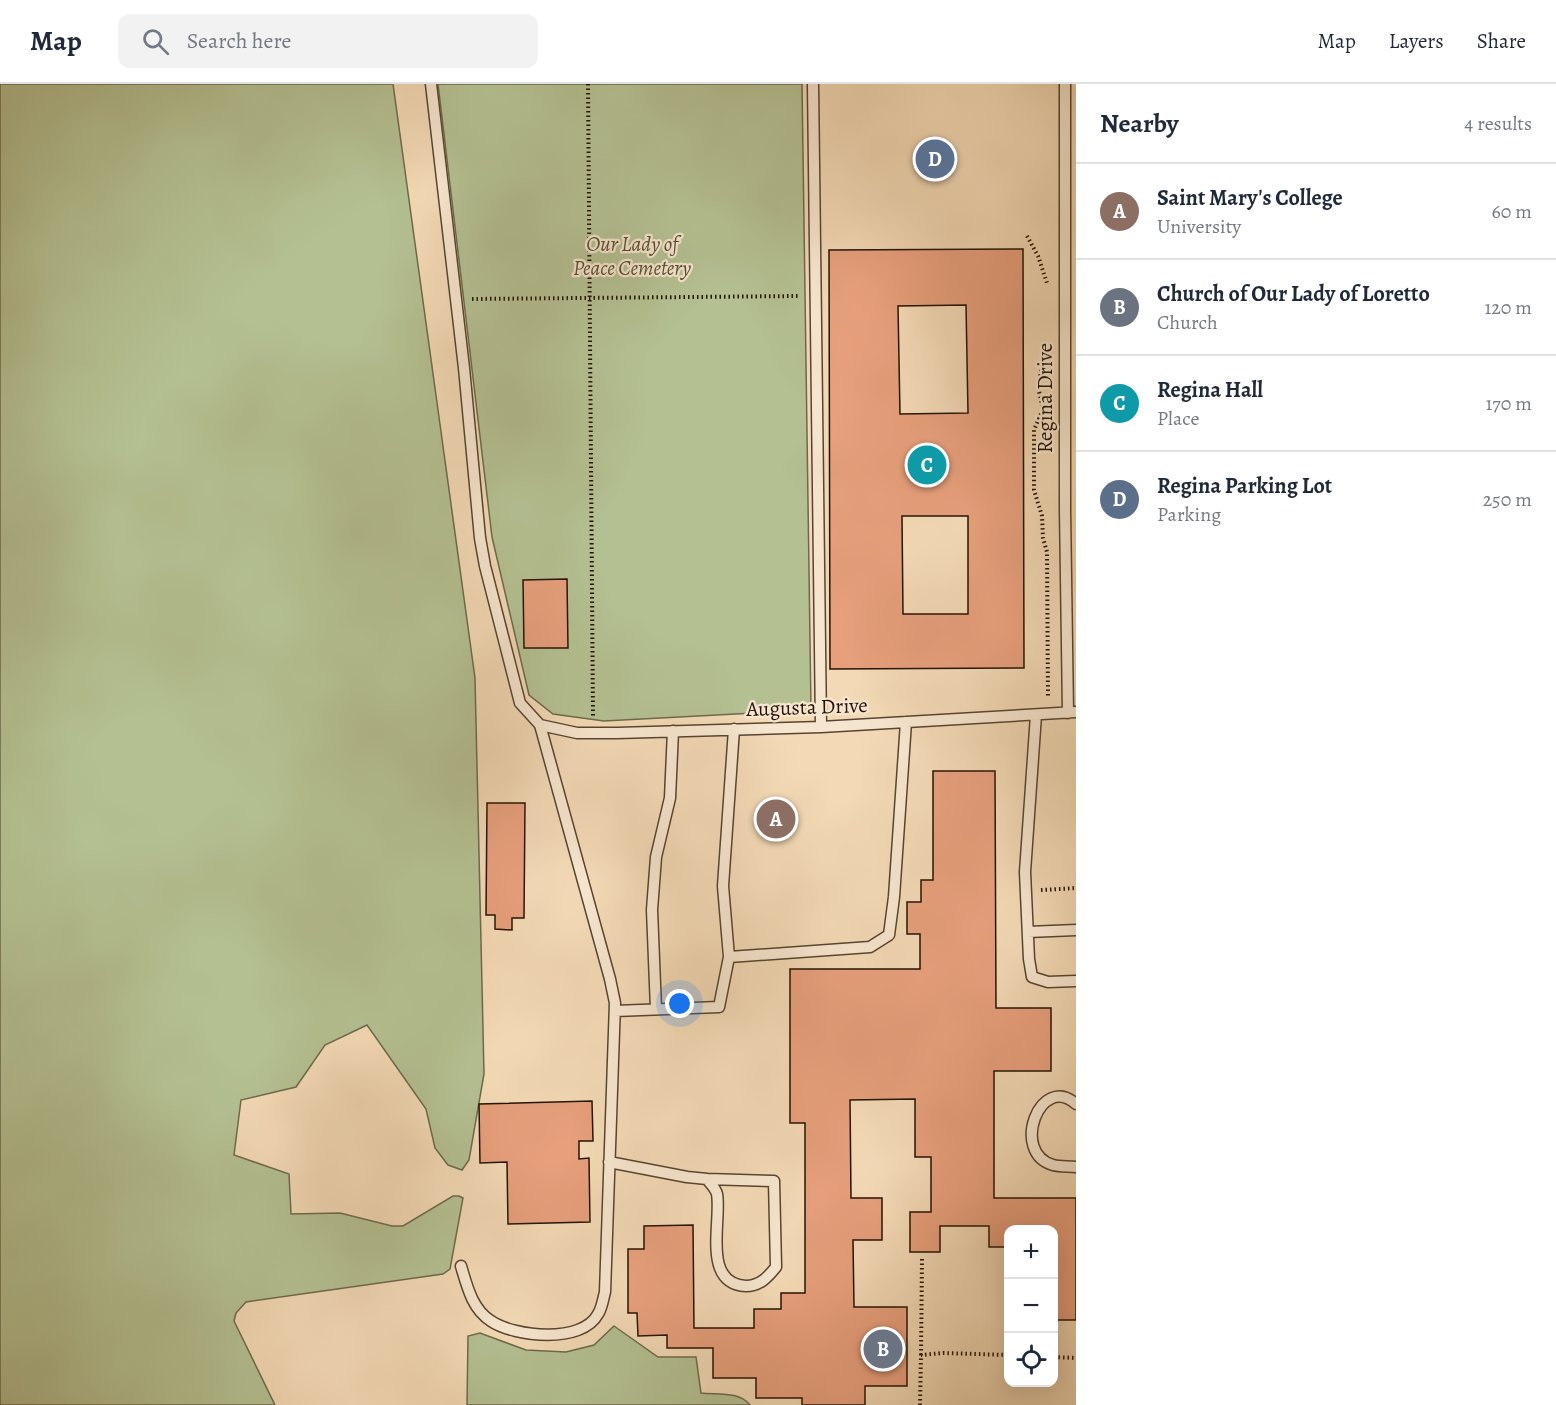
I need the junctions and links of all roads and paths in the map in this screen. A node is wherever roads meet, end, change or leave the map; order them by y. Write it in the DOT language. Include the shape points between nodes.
graph roads {
  1 [pos="431,84"];
  2 [pos="588,84"];
  3 [pos="813,84"];
  4 [pos="1065,84"];
  5 [pos="1027,236"];
  6 [pos="815,295"];
  7 [pos="1047,295"];
  8 [pos="589,298"];
  9 [pos="456,299"];
  10 [pos="1047,338"];
  11 [pos="1072,713"];
  12 [pos="1049,714"];
  13 [pos="1036,715"];
  14 [pos="906,722"];
  15 [pos="540,725"];
  16 [pos="821,727"];
  17 [pos="734,729"];
  18 [pos="673,731"];
  19 [pos="593,733"];
  20 [pos="1076,888"];
  21 [pos="1026,891"];
  22 [pos="1076,930"];
  23 [pos="1028,932"];
  24 [pos="729,957"];
  25 [pos="1076,981"];
  26 [pos="656,1010"];
  27 [pos="615,1011"];
  28 [pos="1076,1104"];
  29 [pos="609,1162"];
  30 [pos="1076,1167"];
  31 [pos="707,1179"];
  32 [pos="922,1259"];
  33 [pos="461,1266"];
  34 [pos="921,1355"];
  35 [pos="1004,1355"];
  36 [pos="1058,1357"];
  37 [pos="1076,1358"];
  38 [pos="920,1405"];
  1 -- 9 [label="lane"];
  2 -- 8 [label="path"];
  3 -- 6 [label="lane"];
  4 -- 11 [label="lane, Regina Drive" via="1065,509"];
  5 -- 7 [label="path" via="1038,256"];
  6 -- 8 [label="path"];
  6 -- 16 [label="lane"];
  8 -- 9 [label="path"];
  8 -- 19 [label="path"];
  9 -- 15 [label="lane" via="485,567 520,703"];
  10 -- 12 [label="path" via="1038,387 1043,409 1034,430 1034,490 1047,552"];
  11 -- 12 [label="lane, Augusta Drive"];
  12 -- 13 [label="lane, Augusta Drive"];
  13 -- 14 [label="lane, Augusta Drive"];
  13 -- 21 [label="lane"];
  14 -- 16 [label="lane, Augusta Drive"];
  14 -- 24 [label="lane" via="889,934 870,947"];
  15 -- 19 [label="lane, Augusta Drive"];
  15 -- 27 [label="lane" via="610,979"];
  16 -- 17 [label="lane, Augusta Drive"];
  17 -- 18 [label="lane, Augusta Drive"];
  17 -- 24 [label="lane" via="723,886"];
  18 -- 19 [label="lane, Augusta Drive"];
  18 -- 26 [label="lane" via="670,798 656,856 652,910"];
  20 -- 21 [label="path"];
  21 -- 23 [label="lane"];
  22 -- 23 [label="lane"];
  23 -- 25 [label="lane" via="1032,977 1048,982"];
  24 -- 26 [label="lane" via="719,1007"];
  26 -- 27 [label="lane"];
  27 -- 29 [label="lane"];
  28 -- 30 [label="lane" via="1063,1096 1052,1096 1043,1102 1030,1136 1041,1159 1052,1165"];
  29 -- 31 [label="lane"];
  29 -- 33 [label="lane" via="605,1292 598,1315 587,1325 560,1335 532,1334 490,1321 472,1302"];
  31 -- 31 [label="lane" via="774,1180 776,1267 757,1284 734,1283 717,1263 717,1192"];
  32 -- 34 [label="path"];
  34 -- 35 [label="path"];
  34 -- 38 [label="path"];
  36 -- 37 [label="path"];
}
